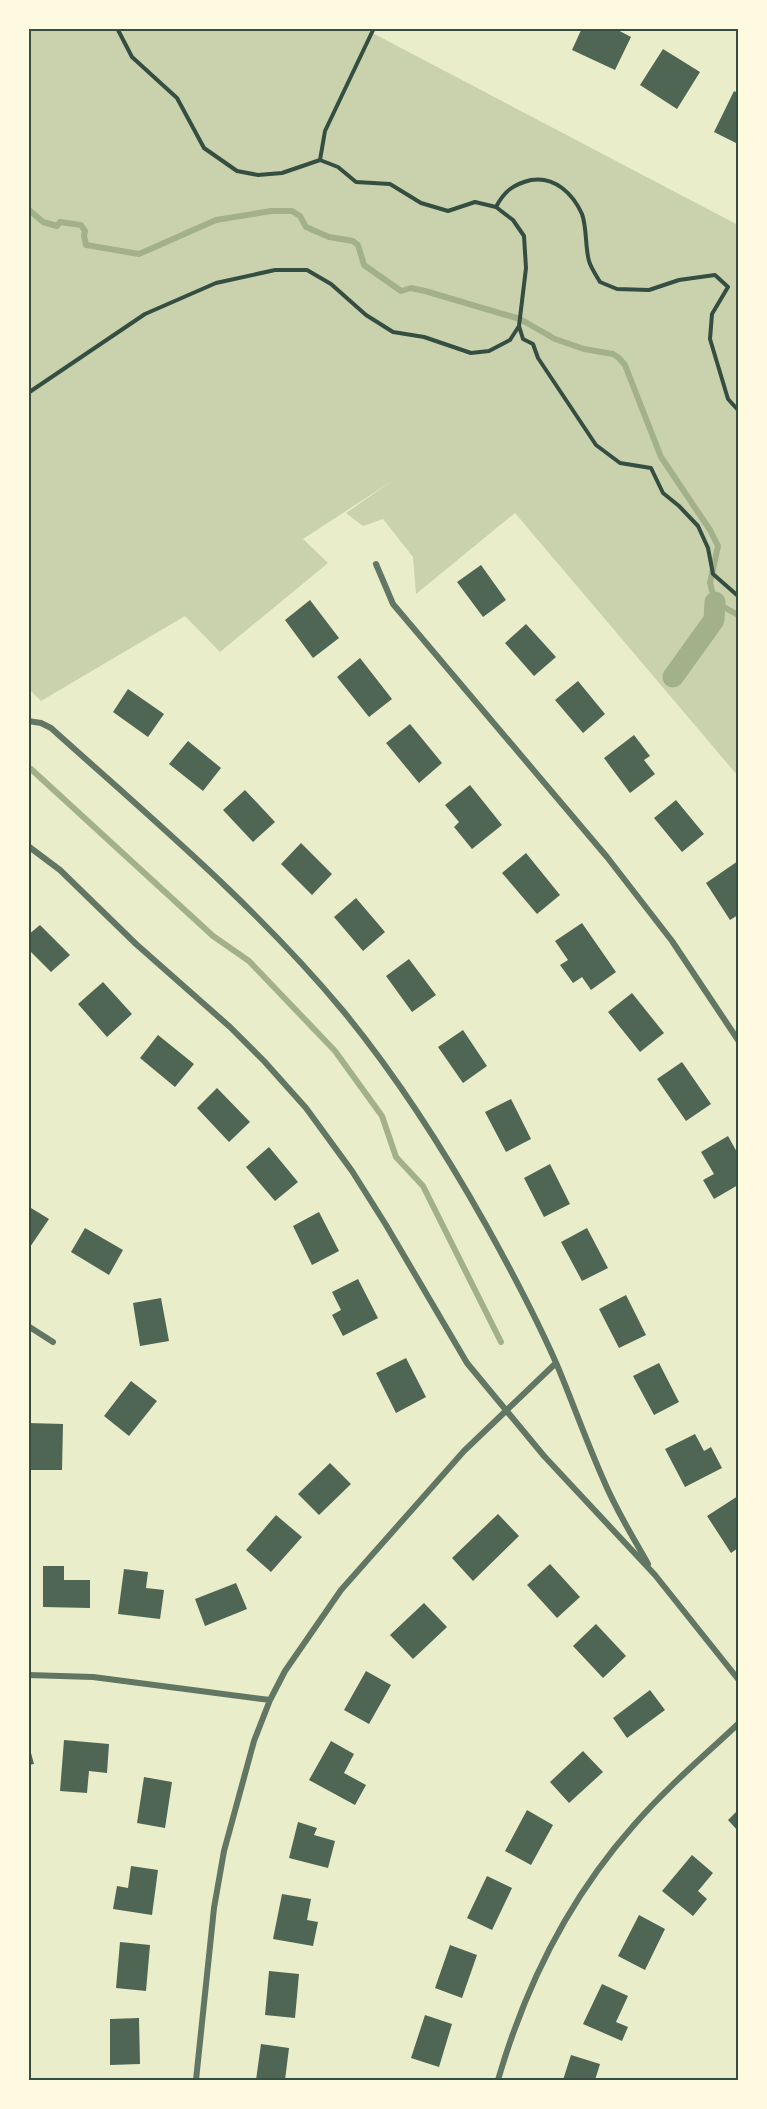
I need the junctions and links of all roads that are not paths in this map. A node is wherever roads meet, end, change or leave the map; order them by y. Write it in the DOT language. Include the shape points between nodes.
graph roads {
  1 [pos="376,564"];
  2 [pos="28,721"];
  3 [pos="28,846"];
  4 [pos="738,1040"];
  5 [pos="28,1326"];
  6 [pos="53,1342"];
  7 [pos="556,1364"];
  8 [pos="506,1410"];
  9 [pos="655,1575"];
  10 [pos="28,1675"];
  11 [pos="738,1679"];
  12 [pos="270,1700"];
  13 [pos="738,1724"];
  14 [pos="196,2080"];
  15 [pos="498,2080"];
  1 -- 4 [label="street" via="393,604 607,857 672,941"];
  2 -- 7 [label="street" via="51,728 195,857 282,943 343,1011 435,1139 485,1224"];
  3 -- 8 [label="street" via="60,870 230,1027 306,1108 381,1216 467,1363"];
  5 -- 6 [label="street"];
  7 -- 8 [label="street"];
  7 -- 9 [label="street" via="604,1482"];
  8 -- 9 [label="street"];
  8 -- 12 [label="street" via="464,1451 341,1590 285,1671"];
  9 -- 11 [label="street"];
  10 -- 12 [label="street" via="93,1677"];
  12 -- 14 [label="street" via="254,1741 224,1851 214,1908"];
  13 -- 15 [label="street" via="663,1793 584,1891 539,1971"];
}
